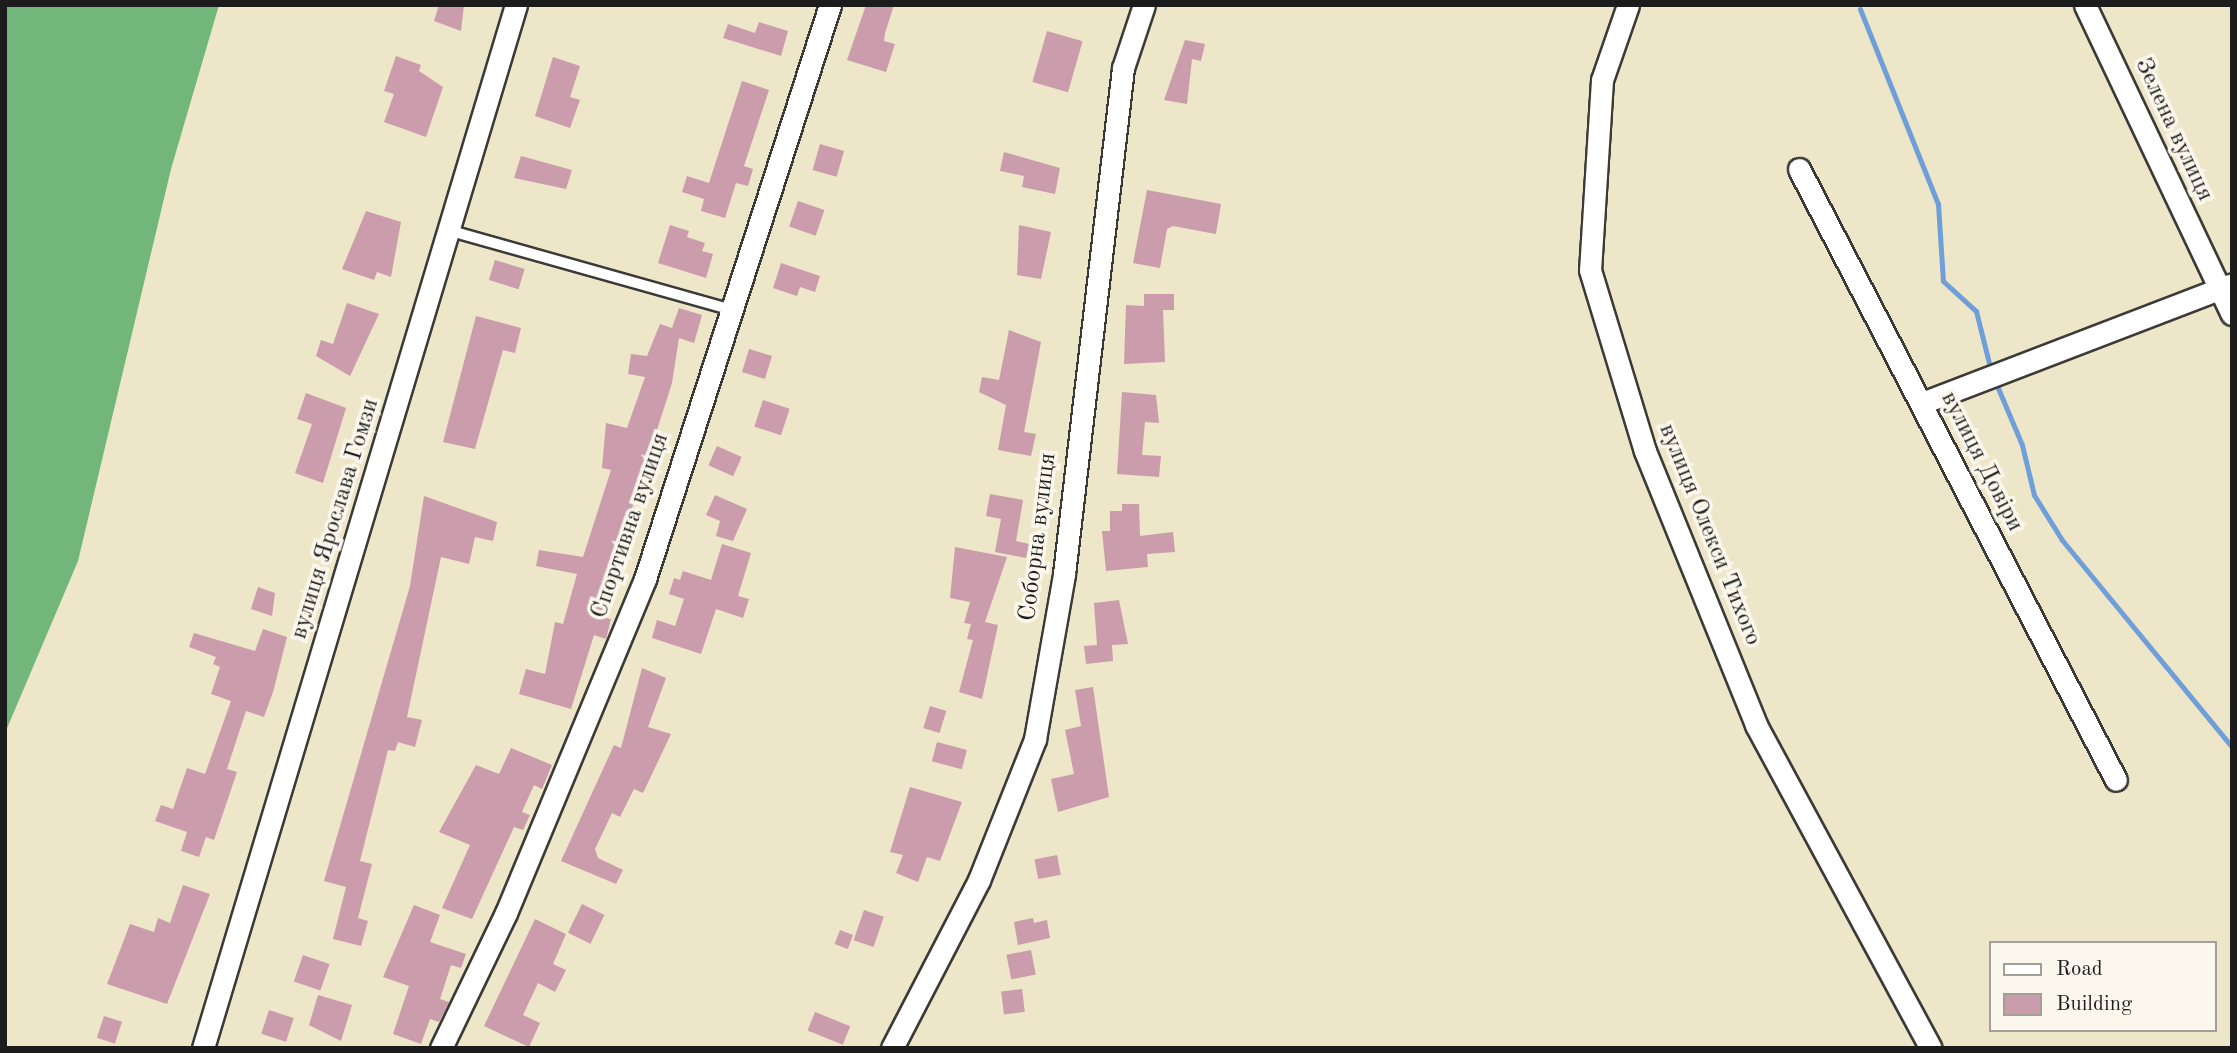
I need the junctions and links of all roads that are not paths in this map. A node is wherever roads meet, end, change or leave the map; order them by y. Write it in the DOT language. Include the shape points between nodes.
graph roads {
  1 [pos="516,5"];
  2 [pos="830,5"];
  3 [pos="1144,5"];
  4 [pos="1628,5"];
  5 [pos="2085,5"];
  6 [pos="1799,169"];
  7 [pos="451,231"];
  8 [pos="2225,287"];
  9 [pos="729,309"];
  10 [pos="2232,314"];
  11 [pos="1922,403"];
  12 [pos="2116,780"];
  13 [pos="203,1048"];
  14 [pos="442,1048"];
  15 [pos="892,1048"];
  16 [pos="1931,1048"];
  1 -- 7 [label="street, вулиця Ярослава Гомзи"];
  2 -- 9 [label="street, Спортивна вулиця"];
  3 -- 15 [label="street, Соборна вулиця" via="1124,68 1064,573 1035,739 979,880"];
  4 -- 16 [label="street, вулиця Олекси Тихого" via="1602,80 1590,270 1645,451 1756,725"];
  5 -- 8 [label="street, Зелена вулиця"];
  6 -- 11 [label="street, вулиця Довіри"];
  7 -- 9 [label="lane"];
  7 -- 13 [label="street, вулиця Ярослава Гомзи"];
  8 -- 10 [label="street, Зелена вулиця"];
  8 -- 11 [label="street"];
  9 -- 14 [label="street, Спортивна вулиця" via="645,579 506,913"];
  11 -- 12 [label="street, вулиця Довіри"];
}
